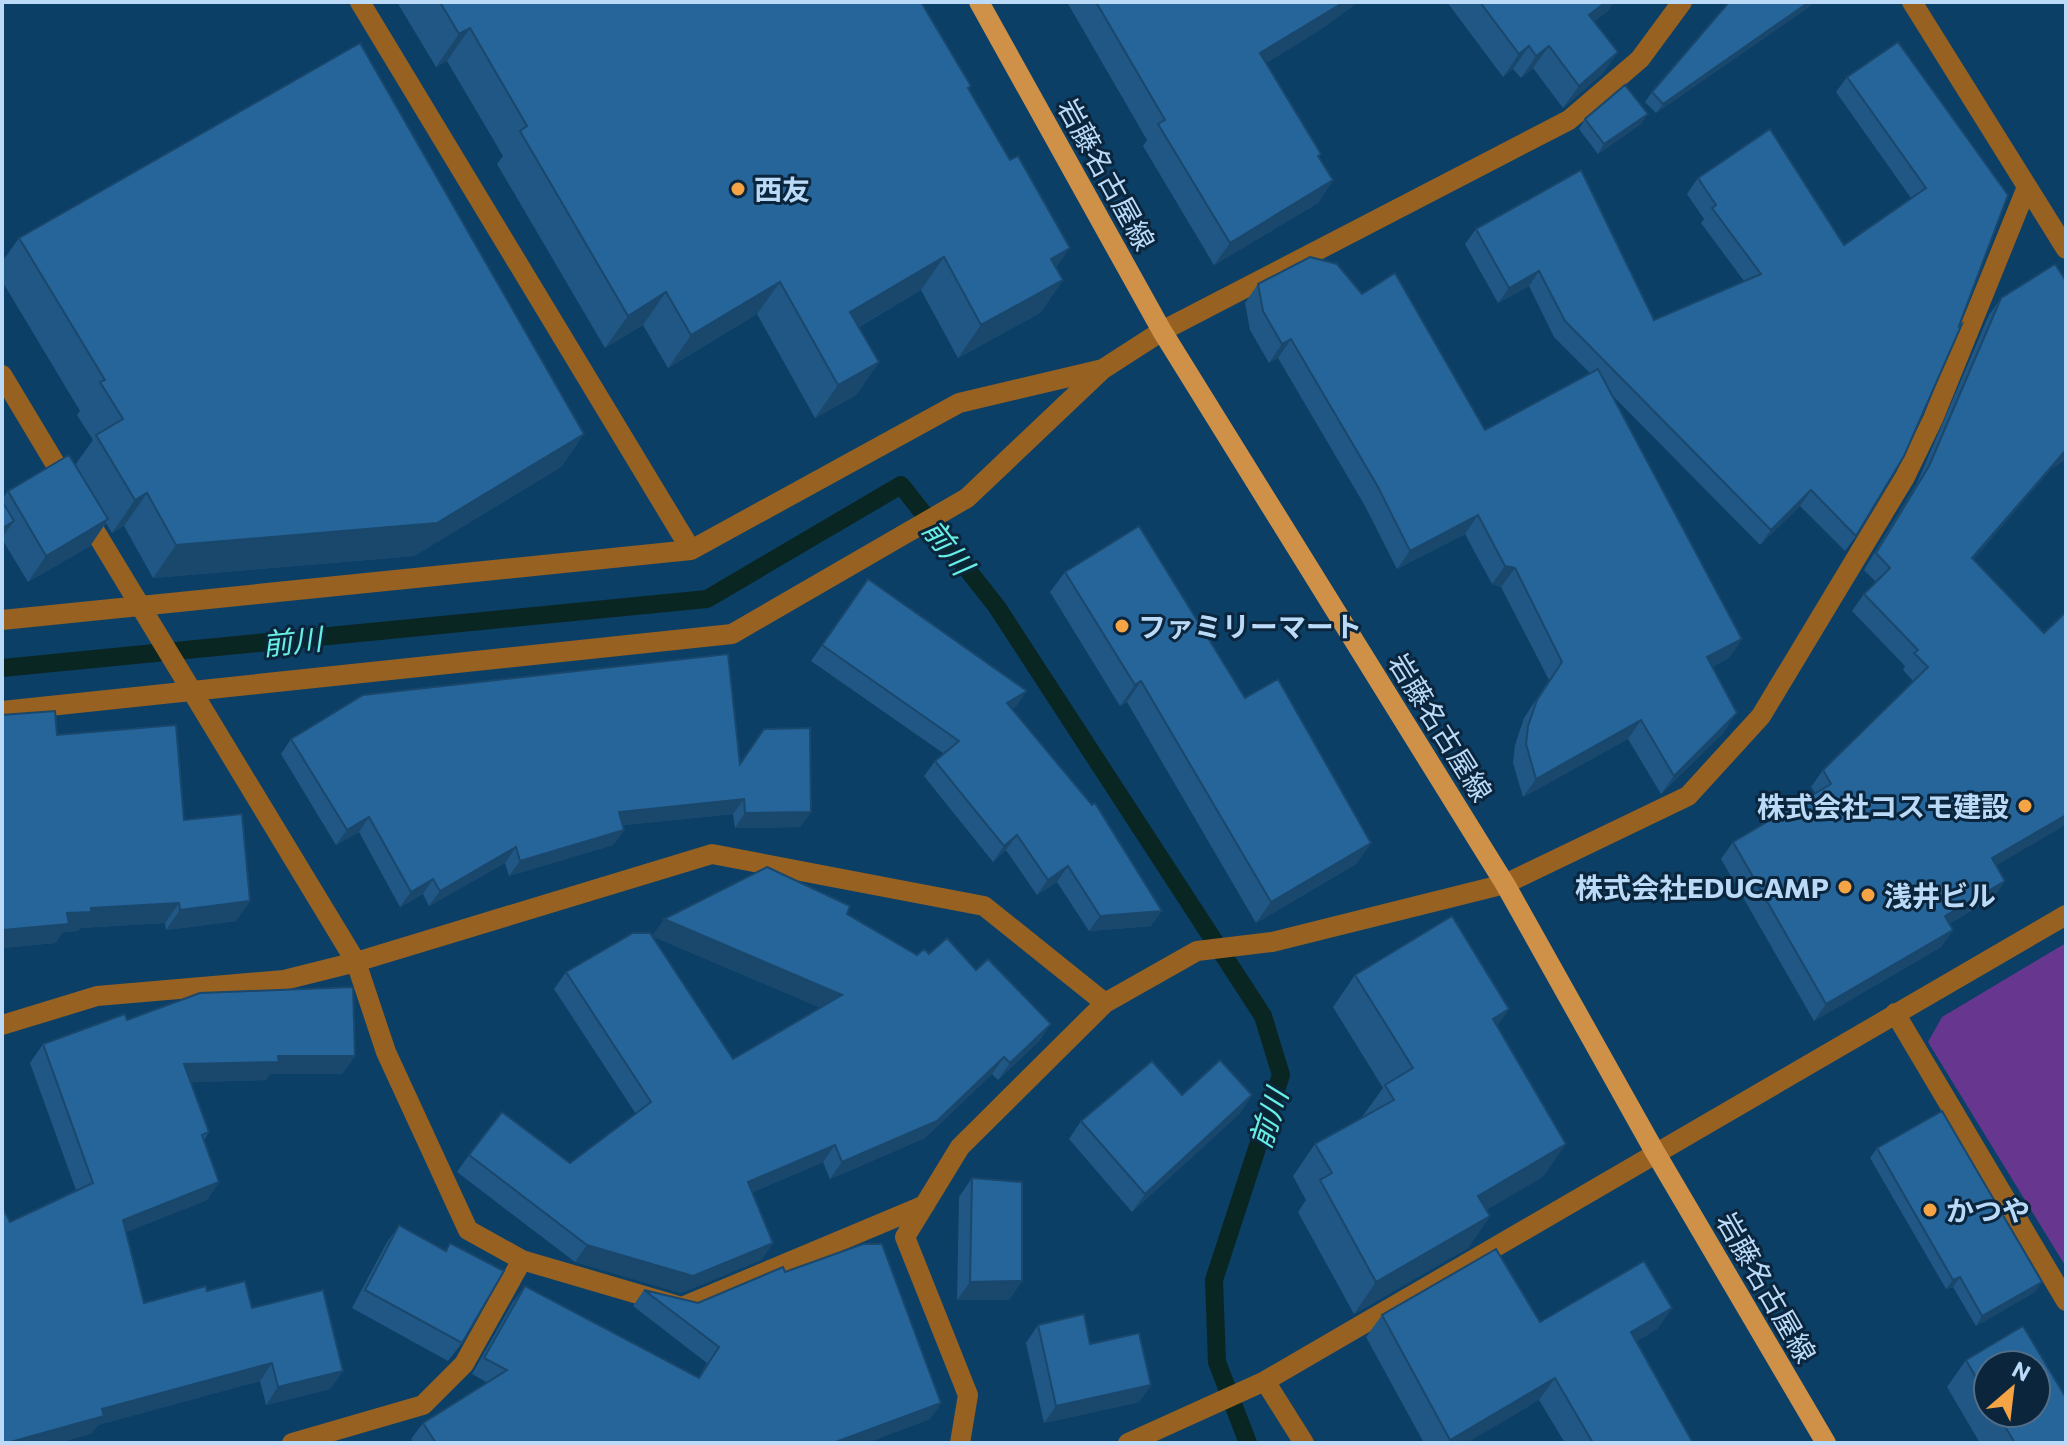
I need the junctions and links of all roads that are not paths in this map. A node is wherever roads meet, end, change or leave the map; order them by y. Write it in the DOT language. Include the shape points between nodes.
graph roads {
  1 [pos="360,2"];
  2 [pos="979,2"];
  3 [pos="1682,2"];
  4 [pos="1912,2"];
  5 [pos="2027,187"];
  6 [pos="2066,249"];
  7 [pos="1162,331"];
  8 [pos="1103,369"];
  9 [pos="2,375"];
  10 [pos="691,550"];
  11 [pos="144,612"];
  12 [pos="2,620"];
  13 [pos="190,683"];
  14 [pos="2,711"];
  15 [pos="1505,884"];
  16 [pos="2066,915"];
  17 [pos="356,962"];
  18 [pos="1105,1003"];
  19 [pos="1895,1013"];
  20 [pos="2,1025"];
  21 [pos="1655,1152"];
  22 [pos="925,1205"];
  23 [pos="522,1260"];
  24 [pos="2066,1301"];
  25 [pos="1258,1384"];
  26 [pos="292,1443"];
  27 [pos="960,1443"];
  28 [pos="1128,1443"];
  29 [pos="1304,1443"];
  30 [pos="1826,1443"];
  1 -- 10 [label="street"];
  2 -- 7 [label="main road, 岩藤名古屋線"];
  3 -- 7 [label="street" via="1640,59 1569,120"];
  4 -- 5 [label="street"];
  5 -- 6 [label="street"];
  5 -- 15 [label="street" via="1905,477 1761,716 1688,796"];
  7 -- 8 [label="street"];
  7 -- 15 [label="main road, 岩藤名古屋線"];
  8 -- 10 [label="street" via="959,403"];
  8 -- 13 [label="street" via="967,498 732,634"];
  9 -- 11 [label="street"];
  10 -- 11 [label="street"];
  11 -- 12 [label="street"];
  11 -- 13 [label="street"];
  13 -- 14 [label="street"];
  13 -- 17 [label="street"];
  15 -- 18 [label="street" via="1272,942 1197,951"];
  15 -- 21 [label="main road, 岩藤名古屋線"];
  16 -- 19 [label="street"];
  17 -- 18 [label="street" via="712,854 984,906"];
  17 -- 20 [label="street" via="284,980 97,996"];
  17 -- 23 [label="street" via="386,1052 468,1230"];
  18 -- 22 [label="street" via="960,1147"];
  19 -- 21 [label="street"];
  19 -- 24 [label="street"];
  21 -- 25 [label="street"];
  21 -- 30 [label="main road, 岩藤名古屋線"];
  22 -- 23 [label="street" via="682,1307"];
  22 -- 27 [label="street" via="905,1237 968,1395"];
  23 -- 26 [label="street" via="464,1364 423,1405"];
  25 -- 28 [label="street"];
  25 -- 29 [label="street"];
}
